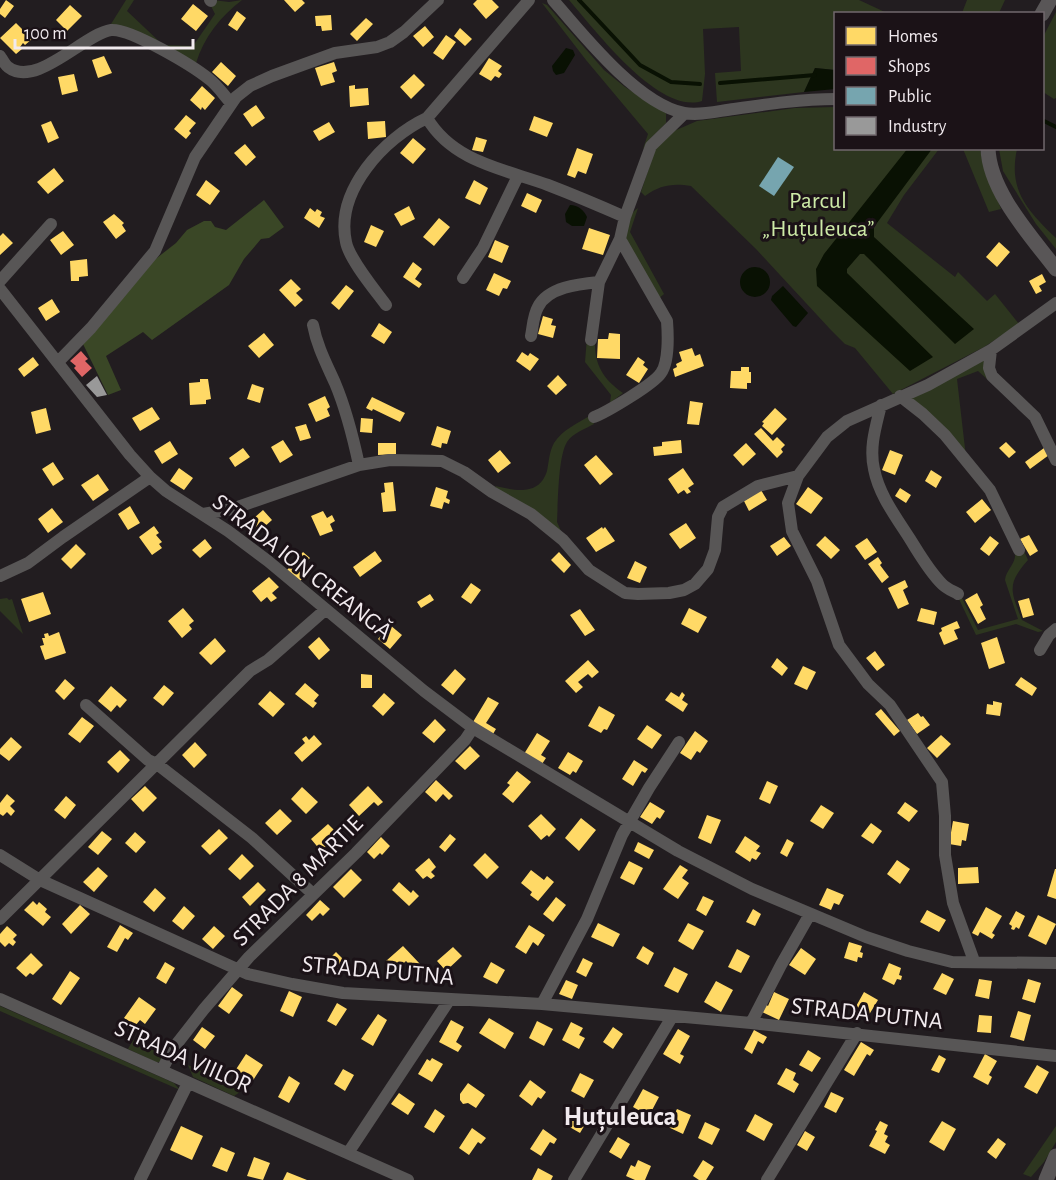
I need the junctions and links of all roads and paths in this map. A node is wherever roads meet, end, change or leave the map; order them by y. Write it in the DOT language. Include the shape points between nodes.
graph roads {
  1 [pos="438,0"];
  2 [pos="529,0"];
  3 [pos="553,0"];
  4 [pos="0,56"];
  5 [pos="834,99"];
  6 [pos="230,102"];
  7 [pos="685,113"];
  8 [pos="427,118"];
  9 [pos="988,150"];
  10 [pos="519,176"];
  11 [pos="625,217"];
  12 [pos="51,224"];
  13 [pos="620,239"];
  14 [pos="1056,269"];
  15 [pos="464,278"];
  16 [pos="0,281"];
  17 [pos="599,282"];
  18 [pos="0,289"];
  19 [pos="1056,303"];
  20 [pos="386,305"];
  21 [pos="313,325"];
  22 [pos="531,336"];
  23 [pos="591,340"];
  24 [pos="991,350"];
  25 [pos="58,362"];
  26 [pos="900,396"];
  27 [pos="881,405"];
  28 [pos="594,417"];
  29 [pos="1056,460"];
  30 [pos="359,465"];
  31 [pos="798,476"];
  32 [pos="150,477"];
  33 [pos="232,509"];
  34 [pos="203,514"];
  35 [pos="228,531"];
  36 [pos="1019,550"];
  37 [pos="0,576"];
  38 [pos="958,594"];
  39 [pos="325,610"];
  40 [pos="1056,629"];
  41 [pos="1040,650"];
  42 [pos="86,705"];
  43 [pos="473,728"];
  44 [pos="679,742"];
  45 [pos="157,764"];
  46 [pos="629,823"];
  47 [pos="0,855"];
  48 [pos="40,880"];
  49 [pos="313,894"];
  50 [pos="810,914"];
  51 [pos="0,919"];
  52 [pos="974,961"];
  53 [pos="1056,963"];
  54 [pos="239,970"];
  55 [pos="0,999"];
  56 [pos="450,999"];
  57 [pos="542,1004"];
  58 [pos="672,1017"];
  59 [pos="751,1023"];
  60 [pos="857,1033"];
  61 [pos="1056,1056"];
  62 [pos="162,1070"];
  63 [pos="188,1083"];
  64 [pos="348,1153"];
  65 [pos="1056,1156"];
  66 [pos="1044,1178"];
  67 [pos="140,1180"];
  68 [pos="408,1180"];
  69 [pos="574,1180"];
  70 [pos="766,1180"];
  1 -- 6 [label="street" via="390,42 335,53 272,76 250,86"];
  2 -- 8 [label="street"];
  3 -- 7 [label="street" via="630,83"];
  4 -- 6 [label="street" via="7,67 33,71 103,33 120,30 195,68"];
  5 -- 7 [label="street"];
  6 -- 25 [label="street" via="195,157 155,251"];
  7 -- 11 [label="street" via="651,146"];
  8 -- 10 [label="street" via="435,132 453,148"];
  8 -- 20 [label="street" via="408,127 372,163 356,183 349,201 345,241"];
  9 -- 14 [label="main road" via="991,170 1007,202"];
  10 -- 11 [label="street"];
  10 -- 15 [label="street"];
  11 -- 13 [label="street"];
  12 -- 16 [label="street"];
  13 -- 17 [label="street"];
  13 -- 28 [label="street" via="667,321 666,355 659,375"];
  17 -- 22 [label="street" via="566,288 546,298 537,309"];
  17 -- 23 [label="street"];
  18 -- 25 [label="street, STRADA ION CREANGĂ"];
  19 -- 24 [label="street"];
  21 -- 30 [label="street" via="316,342 346,413"];
  24 -- 26 [label="street"];
  24 -- 29 [label="street" via="992,376 1035,417"];
  25 -- 32 [label="street, STRADA ION CREANGĂ"];
  26 -- 27 [label="street"];
  26 -- 36 [label="street" via="945,435 990,490"];
  27 -- 31 [label="street" via="847,421 826,437"];
  27 -- 38 [label="street" via="872,456 880,488 929,569"];
  30 -- 31 [label="street" via="390,460 433,460 452,465 531,514 563,540 590,570 631,594 669,593 695,584 712,561 723,507 758,486"];
  30 -- 33 [label="street"];
  31 -- 52 [label="street" via="788,503 792,531 817,581 839,645 868,684 890,705 942,782 945,855 953,903"];
  32 -- 34 [label="street, STRADA ION CREANGĂ"];
  32 -- 37 [label="street" via="28,563"];
  33 -- 34 [label="street"];
  33 -- 35 [label="street"];
  34 -- 35 [label="street, STRADA ION CREANGĂ"];
  35 -- 39 [label="street, STRADA ION CREANGĂ"];
  39 -- 43 [label="street, STRADA ION CREANGĂ"];
  39 -- 45 [label="street" via="250,671"];
  40 -- 41 [label="street"];
  42 -- 45 [label="street"];
  43 -- 46 [label="street, STRADA ION CREANGĂ"];
  43 -- 49 [label="street, STRADA 8 MARTIE"];
  44 -- 46 [label="street"];
  45 -- 48 [label="street"];
  45 -- 49 [label="street" via="252,838"];
  46 -- 50 [label="street, STRADA ION CREANGĂ" via="752,889"];
  46 -- 57 [label="street" via="587,919"];
  47 -- 48 [label="street, STRADA PUTNA"];
  48 -- 51 [label="street"];
  48 -- 54 [label="street, STRADA PUTNA"];
  49 -- 54 [label="street, STRADA 8 MARTIE"];
  50 -- 52 [label="street, STRADA ION CREANGĂ" via="938,960"];
  50 -- 59 [label="street"];
  52 -- 53 [label="street, STRADA ION CREANGĂ"];
  54 -- 56 [label="street, STRADA PUTNA" via="343,993"];
  54 -- 62 [label="street, STRADA 8 MARTIE" via="172,1050"];
  55 -- 62 [label="street, STRADA VIILOR"];
  56 -- 57 [label="street, STRADA PUTNA"];
  56 -- 64 [label="street"];
  57 -- 58 [label="street, STRADA PUTNA"];
  58 -- 59 [label="street, STRADA PUTNA"];
  58 -- 69 [label="street"];
  59 -- 60 [label="street, STRADA PUTNA"];
  60 -- 61 [label="street, STRADA PUTNA"];
  60 -- 70 [label="street"];
  62 -- 63 [label="street, STRADA VIILOR"];
  63 -- 64 [label="street, STRADA VIILOR"];
  63 -- 67 [label="street"];
  64 -- 68 [label="street, STRADA VIILOR"];
  65 -- 66 [label="main road"];
}
